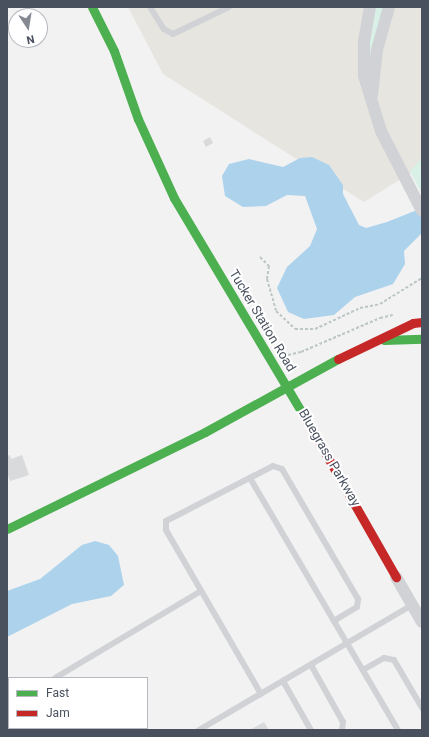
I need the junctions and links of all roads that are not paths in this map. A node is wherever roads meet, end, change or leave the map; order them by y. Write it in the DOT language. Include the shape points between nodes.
graph roads {
  1 [pos="92,7"];
  2 [pos="150,7"];
  3 [pos="229,7"];
  4 [pos="370,7"];
  5 [pos="389,7"];
  6 [pos="371,98"];
  7 [pos="422,212"];
  8 [pos="422,322"];
  9 [pos="422,339"];
  10 [pos="382,340"];
  11 [pos="287,387"];
  12 [pos="250,478"];
  13 [pos="7,529"];
  14 [pos="396,577"];
  15 [pos="201,591"];
  16 [pos="412,605"];
  17 [pos="334,621"];
  18 [pos="422,622"];
  19 [pos="347,644"];
  20 [pos="311,665"];
  21 [pos="363,670"];
  22 [pos="58,677"];
  23 [pos="283,681"];
  24 [pos="262,694"];
  25 [pos="422,708"];
  26 [pos="199,730"];
  27 [pos="311,730"];
  28 [pos="342,730"];
  29 [pos="398,730"];
  1 -- 11 [label="street, Tucker Station Road" via="114,51 138,119 174,198"];
  2 -- 3 [label="lane" via="164,29 173,34"];
  4 -- 6 [label="street" via="364,41 364,76"];
  5 -- 6 [label="street" via="377,50"];
  6 -- 7 [label="street" via="381,131"];
  8 -- 10 [label="street"];
  9 -- 10 [label="street"];
  10 -- 11 [label="street" via="342,356"];
  11 -- 13 [label="street, Tucker Station Road" via="205,432"];
  11 -- 14 [label="street, Bluegrass Parkway"];
  12 -- 15 [label="lane" via="166,521 166,530"];
  12 -- 17 [label="lane"];
  12 -- 17 [label="lane" via="273,466 282,469 358,599 357,607"];
  14 -- 16 [label="street, Bluegrass Parkway"];
  15 -- 22 [label="lane"];
  15 -- 24 [label="lane"];
  16 -- 18 [label="street, Bluegrass Parkway"];
  16 -- 19 [label="lane"];
  17 -- 19 [label="lane"];
  19 -- 20 [label="lane"];
  19 -- 21 [label="lane"];
  20 -- 23 [label="lane"];
  20 -- 28 [label="lane" via="343,722"];
  21 -- 25 [label="lane" via="384,658 394,660"];
  21 -- 29 [label="lane"];
  23 -- 24 [label="lane"];
  23 -- 27 [label="lane"];
  24 -- 26 [label="lane"];
}
